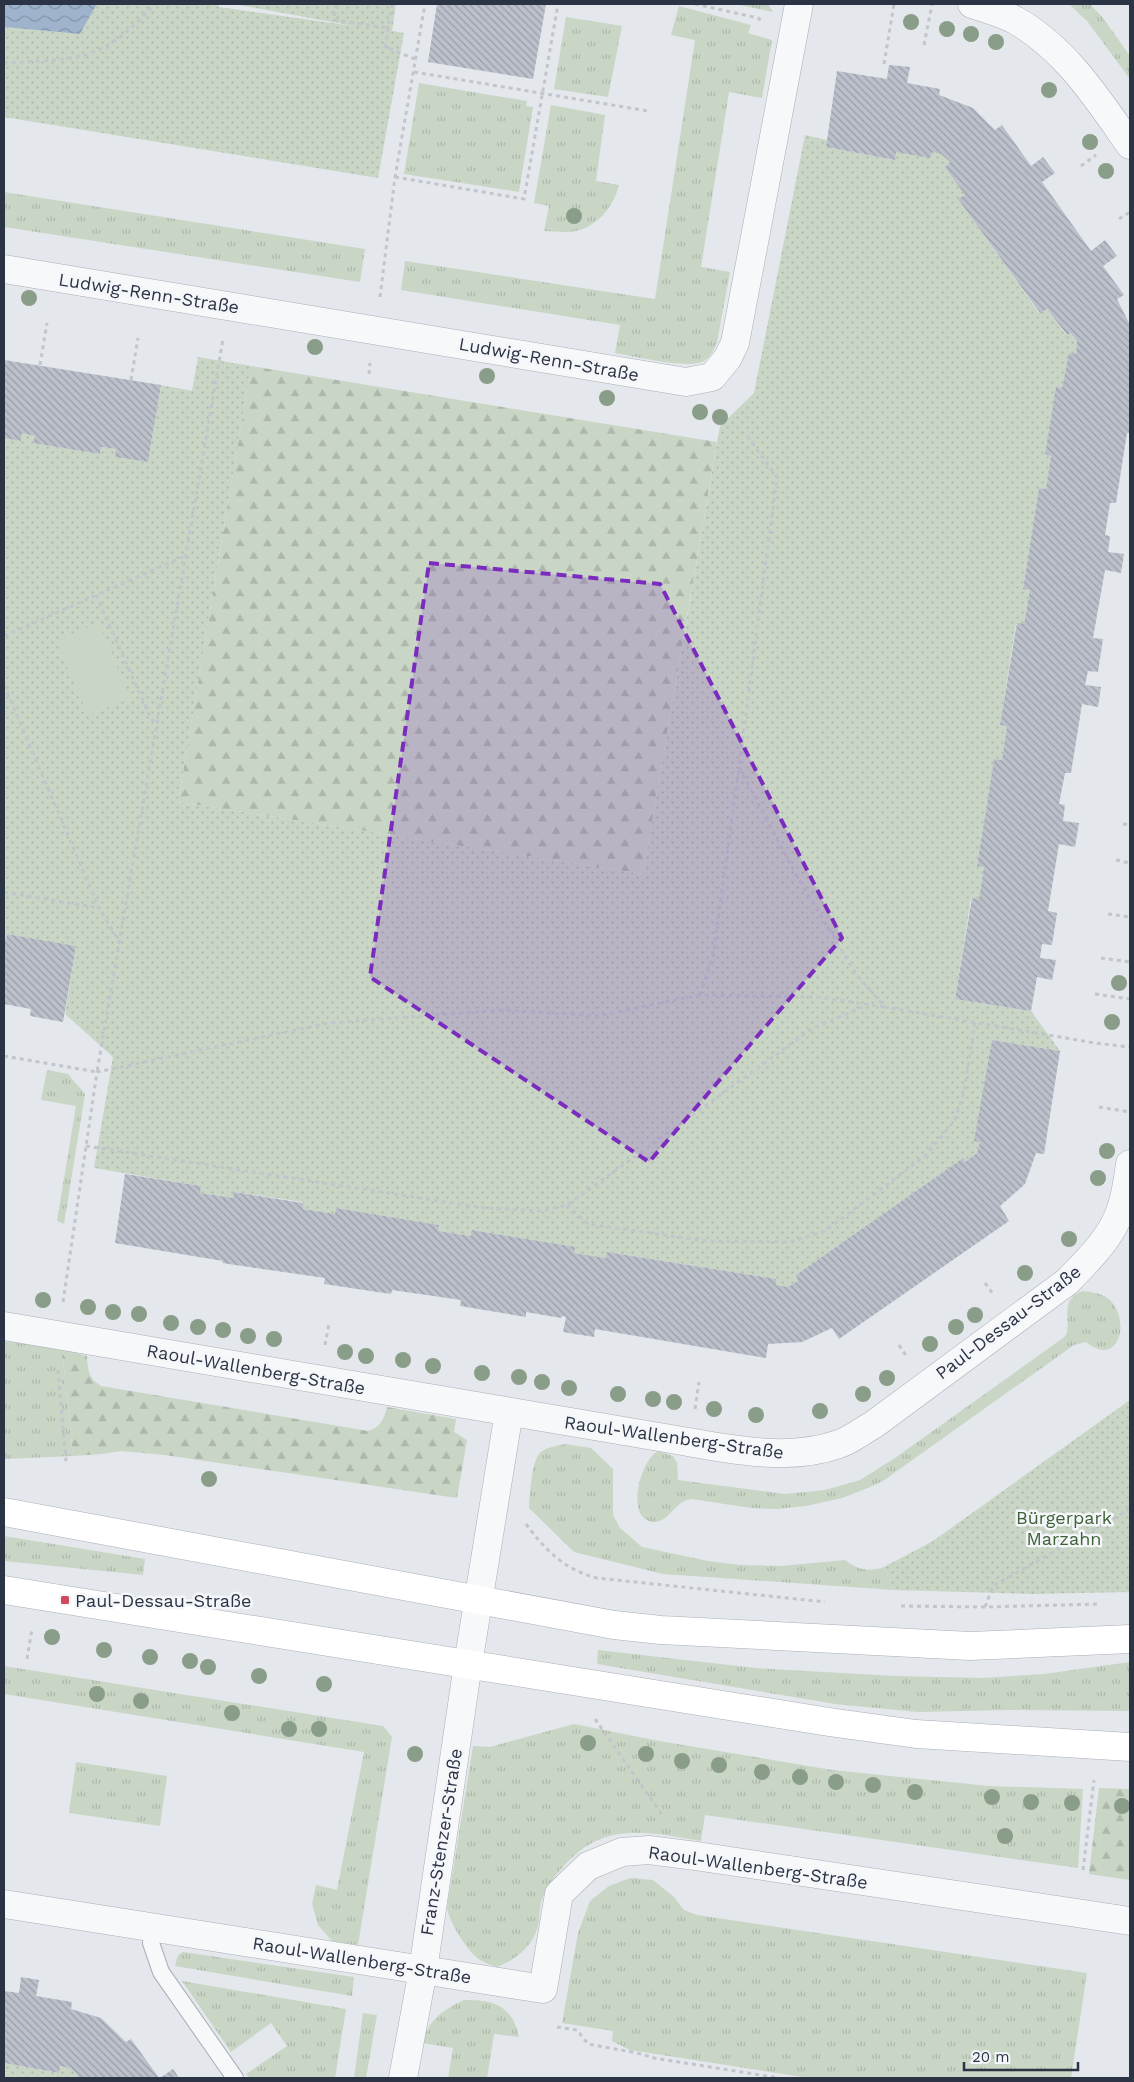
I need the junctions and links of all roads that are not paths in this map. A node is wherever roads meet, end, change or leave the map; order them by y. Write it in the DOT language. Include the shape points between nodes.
graph roads {
  1 [pos="799,4"];
  2 [pos="972,4"];
  3 [pos="1130,145"];
  4 [pos="4,269"];
  5 [pos="1130,1164"];
  6 [pos="4,1326"];
  7 [pos="509,1412"];
  8 [pos="839,1444"];
  9 [pos="4,1512"];
  10 [pos="4,1590"];
  11 [pos="480,1600"];
  12 [pos="1130,1639"];
  13 [pos="468,1664"];
  14 [pos="1130,1747"];
  15 [pos="4,1904"];
  16 [pos="1130,1922"];
  17 [pos="154,1928"];
  18 [pos="422,1970"];
  19 [pos="235,2078"];
  20 [pos="403,2078"];
  1 -- 4 [label="street, Ludwig-Renn-Straße" via="735,343 712,377 686,382"];
  2 -- 3 [label="street" via="1013,19 1045,40 1082,78"];
  5 -- 8 [label="street, Paul-Dessau-Straße" via="1124,1197 1113,1227 1093,1256 1068,1281 873,1425"];
  6 -- 7 [label="street, Raoul-Wallenberg-Straße"];
  7 -- 8 [label="street, Raoul-Wallenberg-Straße" via="754,1451 792,1454"];
  7 -- 11 [label="street"];
  9 -- 11 [label="main road"];
  10 -- 13 [label="main road"];
  11 -- 12 [label="main road" via="590,1621 662,1630 970,1646"];
  11 -- 13 [label="street"];
  13 -- 14 [label="main road" via="916,1734"];
  13 -- 18 [label="street, Franz-Stenzer-Straße"];
  15 -- 17 [label="street, Raoul-Wallenberg-Straße"];
  16 -- 18 [label="street, Raoul-Wallenberg-Straße" via="648,1850 622,1852 588,1866 559,1894 543,1989"];
  17 -- 18 [label="street, Raoul-Wallenberg-Straße"];
  17 -- 19 [label="lane" via="151,1944 161,1972"];
  18 -- 20 [label="street, Franz-Stenzer-Straße"];
}
